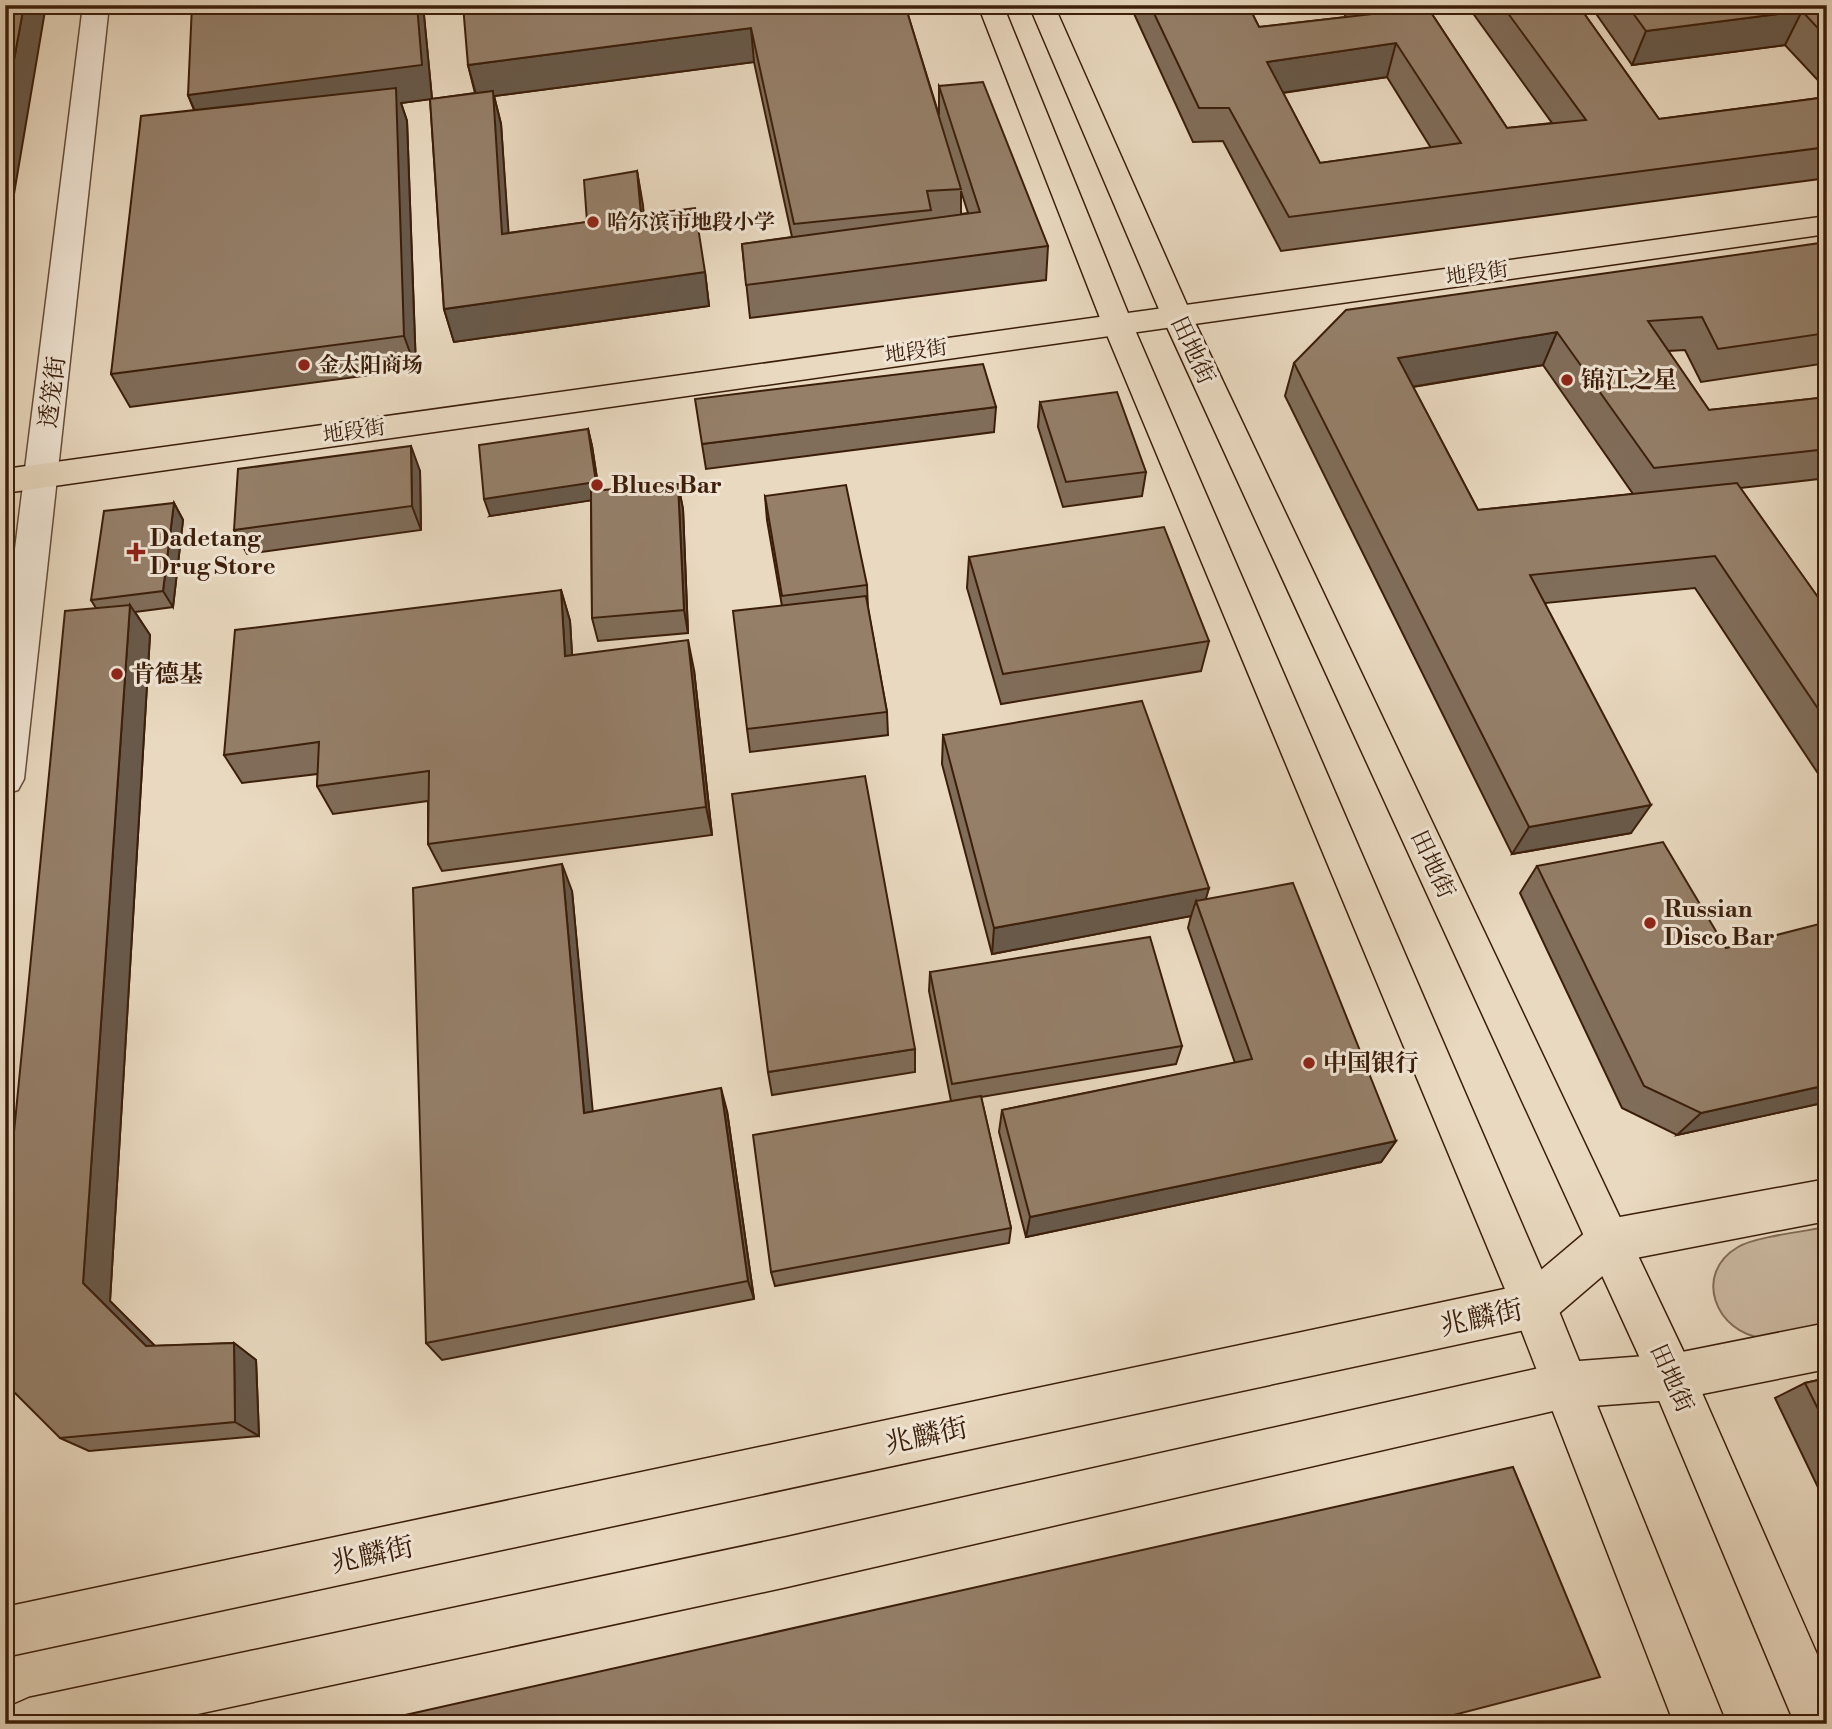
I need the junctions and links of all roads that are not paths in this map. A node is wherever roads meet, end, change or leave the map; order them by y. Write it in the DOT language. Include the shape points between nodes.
graph roads {
  1 [pos="96,5"];
  2 [pos="990,5"];
  3 [pos="1041,5"];
  4 [pos="1827,225"];
  5 [pos="1176,314"];
  6 [pos="1116,323"];
  7 [pos="43,476"];
  8 [pos="5,481"];
  9 [pos="5,779"];
  10 [pos="1827,1200"];
  11 [pos="1609,1241"];
  12 [pos="1534,1306"];
  13 [pos="1827,1346"];
  14 [pos="1672,1377"];
  15 [pos="1566,1385"];
  16 [pos="5,1632"];
  17 [pos="29,1724"];
  18 [pos="1700,1724"];
  19 [pos="1821,1724"];
  1 -- 7 [label="street, 透笼街"];
  2 -- 6 [label="main road"];
  3 -- 5 [label="main road, 田地街"];
  4 -- 5 [label="main road, 地段街"];
  5 -- 6 [label="main road, 地段街"];
  5 -- 11 [label="main road, 田地街"];
  6 -- 7 [label="main road, 地段街"];
  6 -- 12 [label="main road"];
  7 -- 8 [label="main road, 地段街"];
  7 -- 9 [label="street, 透笼街"];
  10 -- 11 [label="main road"];
  11 -- 12 [label="main road, 兆麟街"];
  11 -- 14 [label="main road, 田地街"];
  12 -- 15 [label="main road"];
  12 -- 16 [label="main road, 兆麟街"];
  13 -- 14 [label="main road"];
  14 -- 15 [label="main road"];
  14 -- 19 [label="main road, 田地街"];
  15 -- 17 [label="main road" via="788,1562"];
  15 -- 18 [label="main road"];
}
